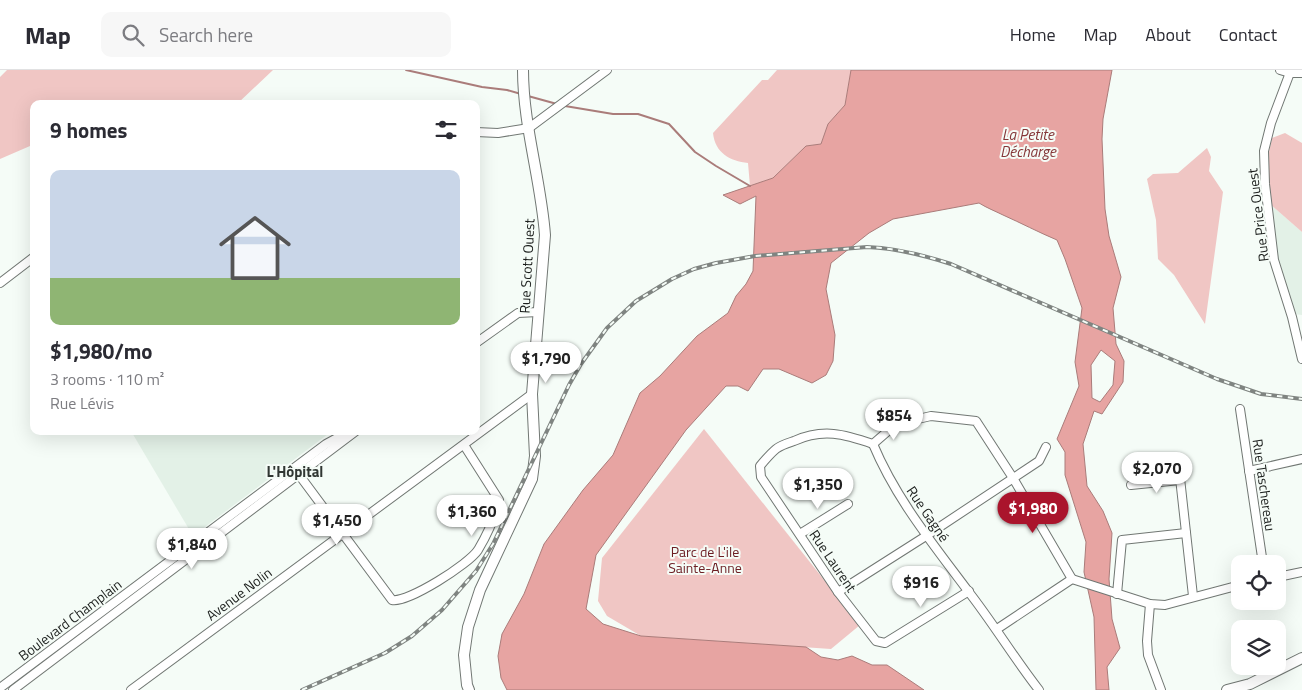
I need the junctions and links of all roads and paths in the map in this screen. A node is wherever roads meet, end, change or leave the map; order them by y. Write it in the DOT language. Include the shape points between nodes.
graph roads {
  1 [pos="523,70"];
  2 [pos="607,70"];
  3 [pos="1280,70"];
  4 [pos="1291,72"];
  5 [pos="1302,73"];
  6 [pos="529,128"];
  7 [pos="480,132"];
  8 [pos="30,260"];
  9 [pos="0,283"];
  10 [pos="538,312"];
  11 [pos="1292,317"];
  12 [pos="1302,318"];
  13 [pos="480,340"];
  14 [pos="1302,359"];
  15 [pos="532,394"];
  16 [pos="1240,409"];
  17 [pos="480,433"];
  18 [pos="343,435"];
  19 [pos="350,435"];
  20 [pos="477,435"];
  21 [pos="873,444"];
  22 [pos="464,445"];
  23 [pos="1046,447"];
  24 [pos="1302,459"];
  25 [pos="1178,460"];
  26 [pos="297,471"];
  27 [pos="1249,472"];
  28 [pos="1013,478"];
  29 [pos="1180,480"];
  30 [pos="1131,485"];
  31 [pos="848,504"];
  32 [pos="1186,532"];
  33 [pos="342,534"];
  34 [pos="800,534"];
  35 [pos="926,536"];
  36 [pos="1262,555"];
  37 [pos="1302,572"];
  38 [pos="1286,575"];
  39 [pos="1072,579"];
  40 [pos="1231,588"];
  41 [pos="969,591"];
  42 [pos="838,592"];
  43 [pos="1117,594"];
  44 [pos="1193,596"];
  45 [pos="1150,604"];
  46 [pos="997,629"];
  47 [pos="1302,658"];
  48 [pos="0,688"];
  49 [pos="13,690"];
  50 [pos="131,690"];
  51 [pos="469,690"];
  52 [pos="1039,690"];
  53 [pos="1161,690"];
  54 [pos="1227,690"];
  1 -- 6 [label="street, Rue Scott Ouest"];
  2 -- 6 [label="street"];
  3 -- 4 [label="street"];
  4 -- 5 [label="street"];
  4 -- 11 [label="street, Rue Price Ouest" via="1264,151 1274,260"];
  6 -- 7 [label="street"];
  6 -- 10 [label="street, Rue Scott Ouest" via="545,235"];
  8 -- 9 [label="street"];
  10 -- 13 [label="street" via="518,313"];
  10 -- 15 [label="street, Rue Scott Ouest"];
  11 -- 12 [label="street"];
  11 -- 14 [label="street, Rue Price Ouest"];
  15 -- 17 [label="street, Avenue Nolin"];
  15 -- 51 [label="street, Rue Scott Ouest" via="535,466 532,479 480,590 468,627 464,655"];
  16 -- 27 [label="street, Rue Taschereau"];
  18 -- 26 [label="street, Boulevard Champlain" via="326,444"];
  19 -- 26 [label="street, Boulevard Champlain"];
  20 -- 22 [label="street, Avenue Nolin"];
  21 -- 28 [label="street" via="896,424 931,416 976,421"];
  21 -- 34 [label="street, Rue Laurent" via="832,432 820,433 778,448 760,466 761,477"];
  21 -- 35 [label="street, Rue Gagné" via="905,506"];
  22 -- 33 [label="street, Avenue Nolin"];
  22 -- 33 [label="street" via="498,500 495,515 477,551 466,563 411,597 396,601"];
  23 -- 28 [label="street" via="1039,461"];
  24 -- 27 [label="street"];
  25 -- 29 [label="street"];
  26 -- 33 [label="street"];
  26 -- 48 [label="street, Boulevard Champlain"];
  26 -- 49 [label="street, Boulevard Champlain"];
  27 -- 36 [label="street, Rue Taschereau"];
  28 -- 35 [label="street"];
  28 -- 39 [label="street"];
  29 -- 30 [label="street"];
  29 -- 32 [label="street"];
  31 -- 34 [label="street"];
  32 -- 43 [label="street" via="1122,540"];
  32 -- 44 [label="street"];
  33 -- 50 [label="street, Avenue Nolin"];
  34 -- 42 [label="street, Rue Laurent"];
  35 -- 41 [label="street, Rue Gagné"];
  35 -- 42 [label="street"];
  37 -- 38 [label="street"];
  39 -- 43 [label="street"];
  39 -- 46 [label="street"];
  40 -- 44 [label="street"];
  41 -- 42 [label="street, Rue Laurent" via="885,643 876,642"];
  41 -- 46 [label="street, Rue Gagné"];
  43 -- 45 [label="street"];
  44 -- 45 [label="street" via="1165,605"];
  45 -- 53 [label="street" via="1148,655"];
  46 -- 52 [label="street, Rue Gagné"];
  47 -- 54 [label="street" via="1250,684"];
}
